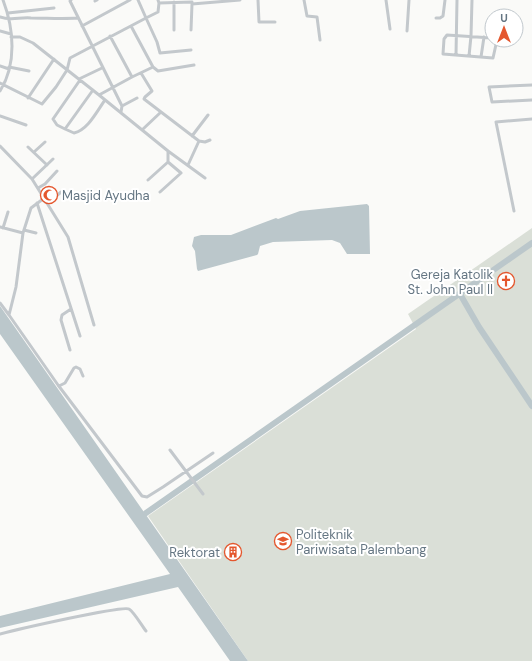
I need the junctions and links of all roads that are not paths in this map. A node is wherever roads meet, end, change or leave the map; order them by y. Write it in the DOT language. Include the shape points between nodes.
graph roads {
  1 [pos="3,0"];
  2 [pos="70,0"];
  3 [pos="130,0"];
  4 [pos="138,0"];
  5 [pos="240,0"];
  6 [pos="258,0"];
  7 [pos="304,0"];
  8 [pos="386,0"];
  9 [pos="409,0"];
  10 [pos="445,0"];
  11 [pos="457,0"];
  12 [pos="472,0"];
  13 [pos="221,1"];
  14 [pos="159,2"];
  15 [pos="174,2"];
  16 [pos="192,2"];
  17 [pos="54,8"];
  18 [pos="8,13"];
  19 [pos="0,17"];
  20 [pos="78,18"];
  21 [pos="146,18"];
  22 [pos="436,18"];
  23 [pos="9,19"];
  24 [pos="275,22"];
  25 [pos="82,26"];
  26 [pos="131,26"];
  27 [pos="390,29"];
  28 [pos="174,30"];
  29 [pos="191,30"];
  30 [pos="0,31"];
  31 [pos="407,31"];
  32 [pos="457,35"];
  33 [pos="11,36"];
  34 [pos="110,36"];
  35 [pos="471,36"];
  36 [pos="484,37"];
  37 [pos="320,40"];
  38 [pos="92,46"];
  39 [pos="496,48"];
  40 [pos="191,50"];
  41 [pos="456,55"];
  42 [pos="469,56"];
  43 [pos="481,57"];
  44 [pos="54,59"];
  45 [pos="194,65"];
  46 [pos="0,66"];
  47 [pos="9,68"];
  48 [pos="102,68"];
  49 [pos="153,68"];
  50 [pos="67,70"];
  51 [pos="29,71"];
  52 [pos="141,73"];
  53 [pos="132,77"];
  54 [pos="80,80"];
  55 [pos="0,83"];
  56 [pos="4,85"];
  57 [pos="532,85"];
  58 [pos="113,88"];
  59 [pos="93,90"];
  60 [pos="0,91"];
  61 [pos="99,95"];
  62 [pos="28,98"];
  63 [pos="137,98"];
  64 [pos="105,100"];
  65 [pos="532,100"];
  66 [pos="122,106"];
  67 [pos="121,112"];
  68 [pos="161,112"];
  69 [pos="0,116"];
  70 [pos="208,116"];
  71 [pos="532,119"];
  72 [pos="26,125"];
  73 [pos="65,129"];
  74 [pos="142,130"];
  75 [pos="192,136"];
  76 [pos="210,140"];
  77 [pos="199,141"];
  78 [pos="45,142"];
  79 [pos="0,146"];
  80 [pos="28,147"];
  81 [pos="168,151"];
  82 [pos="34,152"];
  83 [pos="53,159"];
  84 [pos="168,162"];
  85 [pos="47,165"];
  86 [pos="188,165"];
  87 [pos="57,171"];
  88 [pos="205,178"];
  89 [pos="32,179"];
  90 [pos="148,180"];
  91 [pos="38,188"];
  92 [pos="61,192"];
  93 [pos="160,192"];
  94 [pos="44,200"];
  95 [pos="37,203"];
  96 [pos="514,211"];
  97 [pos="8,212"];
  98 [pos="1,227"];
  99 [pos="23,231"];
  100 [pos="36,233"];
  101 [pos="0,302"];
  102 [pos="71,309"];
  103 [pos="9,315"];
  104 [pos="94,325"];
  105 [pos="80,336"];
  106 [pos="70,350"];
  107 [pos="83,376"];
  108 [pos="59,386"];
  109 [pos="170,450"];
  110 [pos="213,453"];
  111 [pos="186,471"];
  112 [pos="203,494"];
  113 [pos="146,632"];
  114 [pos="0,634"];
  1 -- 18 [label="street"];
  2 -- 20 [label="street"];
  3 -- 25 [label="street"];
  4 -- 21 [label="street"];
  5 -- 13 [label="street"];
  6 -- 24 [label="street" via="259,22"];
  7 -- 37 [label="street" via="307,16 317,17"];
  8 -- 27 [label="street"];
  9 -- 31 [label="street"];
  10 -- 22 [label="street" via="443,16"];
  11 -- 32 [label="street"];
  12 -- 35 [label="street"];
  13 -- 16 [label="street"];
  14 -- 15 [label="street"];
  14 -- 21 [label="street" via="158,12"];
  15 -- 16 [label="street"];
  15 -- 28 [label="street"];
  16 -- 29 [label="street"];
  17 -- 18 [label="street"];
  18 -- 23 [label="street"];
  19 -- 23 [label="street"];
  20 -- 23 [label="street"];
  20 -- 25 [label="street"];
  21 -- 26 [label="street"];
  21 -- 40 [label="street" via="160,53"];
  23 -- 33 [label="street"];
  25 -- 38 [label="street"];
  26 -- 34 [label="street"];
  26 -- 49 [label="street"];
  30 -- 33 [label="street"];
  32 -- 35 [label="street"];
  32 -- 41 [label="street"];
  32 -- 41 [label="street" via="445,36 442,53"];
  33 -- 44 [label="street" via="33,43"];
  33 -- 47 [label="street"];
  34 -- 38 [label="street"];
  34 -- 53 [label="street"];
  35 -- 36 [label="street"];
  35 -- 42 [label="street"];
  36 -- 43 [label="street"];
  38 -- 48 [label="street"];
  38 -- 50 [label="street" via="70,58"];
  39 -- 43 [label="street" via="494,57"];
  41 -- 42 [label="street"];
  42 -- 43 [label="street"];
  44 -- 50 [label="street"];
  44 -- 62 [label="street"];
  45 -- 49 [label="street" via="158,71"];
  46 -- 47 [label="street"];
  47 -- 51 [label="street"];
  47 -- 56 [label="street"];
  48 -- 54 [label="street"];
  48 -- 58 [label="street"];
  49 -- 52 [label="street"];
  50 -- 54 [label="street"];
  50 -- 62 [label="street" via="42,104"];
  52 -- 53 [label="street"];
  52 -- 68 [label="street" via="152,91 144,99"];
  53 -- 58 [label="street"];
  54 -- 59 [label="street"];
  54 -- 73 [label="street" via="53,119 57,125"];
  55 -- 56 [label="street"];
  56 -- 60 [label="street"];
  56 -- 62 [label="street"];
  57 -- 65 [label="street" via="489,87 492,102"];
  58 -- 61 [label="street"];
  58 -- 66 [label="street"];
  59 -- 61 [label="street"];
  59 -- 73 [label="street"];
  61 -- 64 [label="street"];
  63 -- 66 [label="street"];
  64 -- 67 [label="street"];
  64 -- 73 [label="street" via="82,130 75,134"];
  66 -- 67 [label="street"];
  67 -- 74 [label="street"];
  68 -- 74 [label="street"];
  68 -- 75 [label="street"];
  69 -- 72 [label="street"];
  70 -- 75 [label="street"];
  71 -- 96 [label="street" via="496,122"];
  74 -- 81 [label="street"];
  75 -- 77 [label="street"];
  76 -- 77 [label="street"];
  77 -- 86 [label="street"];
  78 -- 82 [label="street"];
  79 -- 89 [label="street"];
  80 -- 82 [label="street"];
  81 -- 84 [label="street"];
  81 -- 86 [label="street"];
  82 -- 85 [label="street"];
  83 -- 85 [label="street"];
  84 -- 90 [label="street"];
  84 -- 93 [label="street" via="180,173"];
  85 -- 89 [label="street"];
  86 -- 88 [label="street"];
  87 -- 91 [label="street"];
  89 -- 91 [label="street"];
  91 -- 94 [label="street"];
  92 -- 94 [label="street" via="54,198"];
  94 -- 95 [label="street"];
  94 -- 104 [label="street" via="68,237"];
  95 -- 99 [label="street" via="31,208"];
  95 -- 102 [label="street"];
  97 -- 98 [label="street"];
  98 -- 99 [label="street"];
  99 -- 100 [label="street"];
  99 -- 103 [label="street" via="16,287"];
  101 -- 103 [label="street"];
  102 -- 105 [label="street"];
  102 -- 106 [label="street" via="62,315 61,320"];
  103 -- 108 [label="street"];
  107 -- 108 [label="street" via="76,367 65,383"];
  108 -- 111 [label="street" via="142,496 147,497"];
  109 -- 111 [label="street"];
  110 -- 111 [label="street"];
  111 -- 112 [label="street"];
  113 -- 114 [label="street" via="130,610 124,608"];
}
